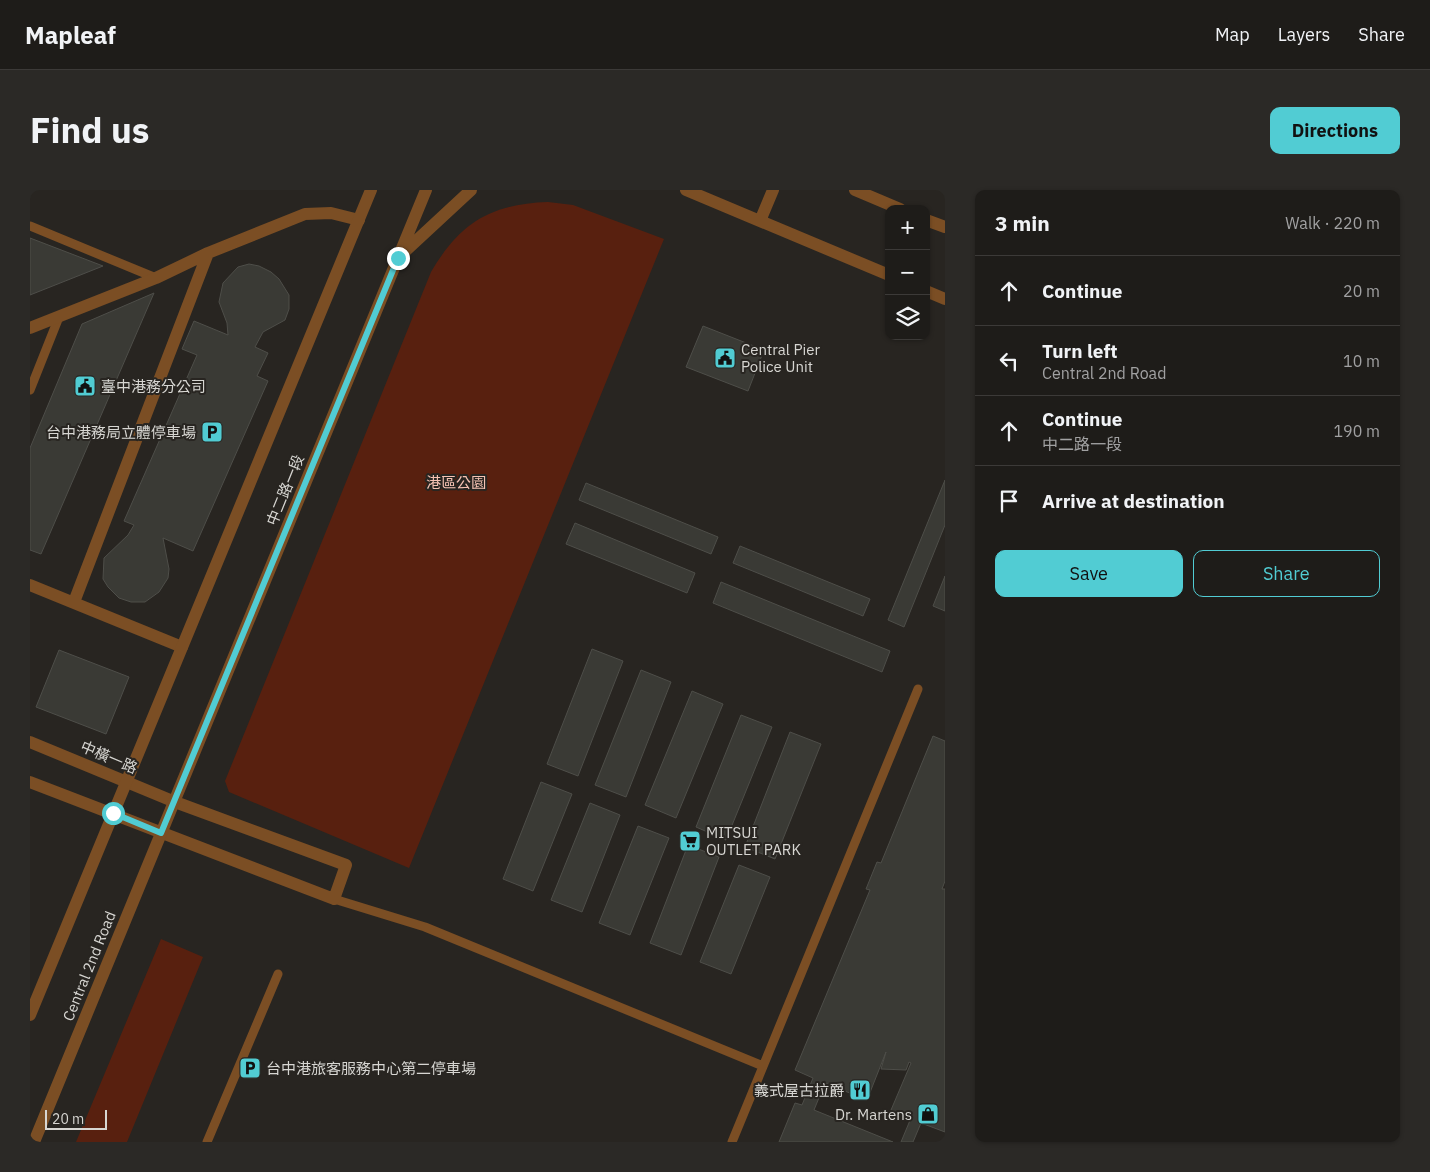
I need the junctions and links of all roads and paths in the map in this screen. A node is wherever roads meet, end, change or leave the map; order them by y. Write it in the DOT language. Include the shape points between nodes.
graph roads {
  1 [pos="364,190"];
  2 [pos="371,190"];
  3 [pos="426,190"];
  4 [pos="472,190"];
  5 [pos="686,190"];
  6 [pos="773,190"];
  7 [pos="855,190"];
  8 [pos="366,204"];
  9 [pos="891,205"];
  10 [pos="359,220"];
  11 [pos="760,221"];
  12 [pos="930,221"];
  13 [pos="30,226"];
  14 [pos="945,227"];
  15 [pos="208,253"];
  16 [pos="398,258"];
  17 [pos="885,273"];
  18 [pos="156,278"];
  19 [pos="930,293"];
  20 [pos="945,299"];
  21 [pos="59,317"];
  22 [pos="30,328"];
  23 [pos="30,390"];
  24 [pos="30,585"];
  25 [pos="74,602"];
  26 [pos="182,647"];
  27 [pos="918,689"];
  28 [pos="30,742"];
  29 [pos="30,782"];
  30 [pos="127,782"];
  31 [pos="175,802"];
  32 [pos="113,813"];
  33 [pos="161,833"];
  34 [pos="334,899"];
  35 [pos="278,974"];
  36 [pos="30,1015"];
  37 [pos="763,1066"];
  38 [pos="34,1142"];
  39 [pos="207,1142"];
  40 [pos="732,1142"];
  1 -- 8 [label="street"];
  2 -- 8 [label="street"];
  3 -- 16 [label="street, 中二路一段"];
  4 -- 16 [label="street"];
  5 -- 11 [label="street"];
  6 -- 11 [label="street"];
  7 -- 9 [label="street"];
  8 -- 10 [label="street"];
  10 -- 15 [label="street" via="331,213 305,214"];
  10 -- 26 [label="street"];
  11 -- 17 [label="street"];
  12 -- 14 [label="street"];
  13 -- 18 [label="lane"];
  15 -- 18 [label="street"];
  15 -- 25 [label="street"];
  16 -- 31 [label="street, 中二路一段"];
  18 -- 21 [label="street"];
  19 -- 20 [label="street"];
  21 -- 22 [label="street"];
  21 -- 23 [label="lane"];
  24 -- 25 [label="street"];
  25 -- 26 [label="street"];
  26 -- 30 [label="street"];
  27 -- 37 [label="lane"];
  28 -- 30 [label="street, 中橫一路"];
  29 -- 32 [label="street"];
  30 -- 31 [label="street, 中橫一路"];
  30 -- 32 [label="street"];
  31 -- 33 [label="street, Central 2nd Road"];
  31 -- 34 [label="street, 中橫一路" via="346,865"];
  32 -- 33 [label="street"];
  32 -- 36 [label="street"];
  33 -- 34 [label="street"];
  33 -- 38 [label="street, Central 2nd Road"];
  34 -- 37 [label="lane" via="425,927"];
  35 -- 39 [label="lane"];
  37 -- 40 [label="lane"];
}
